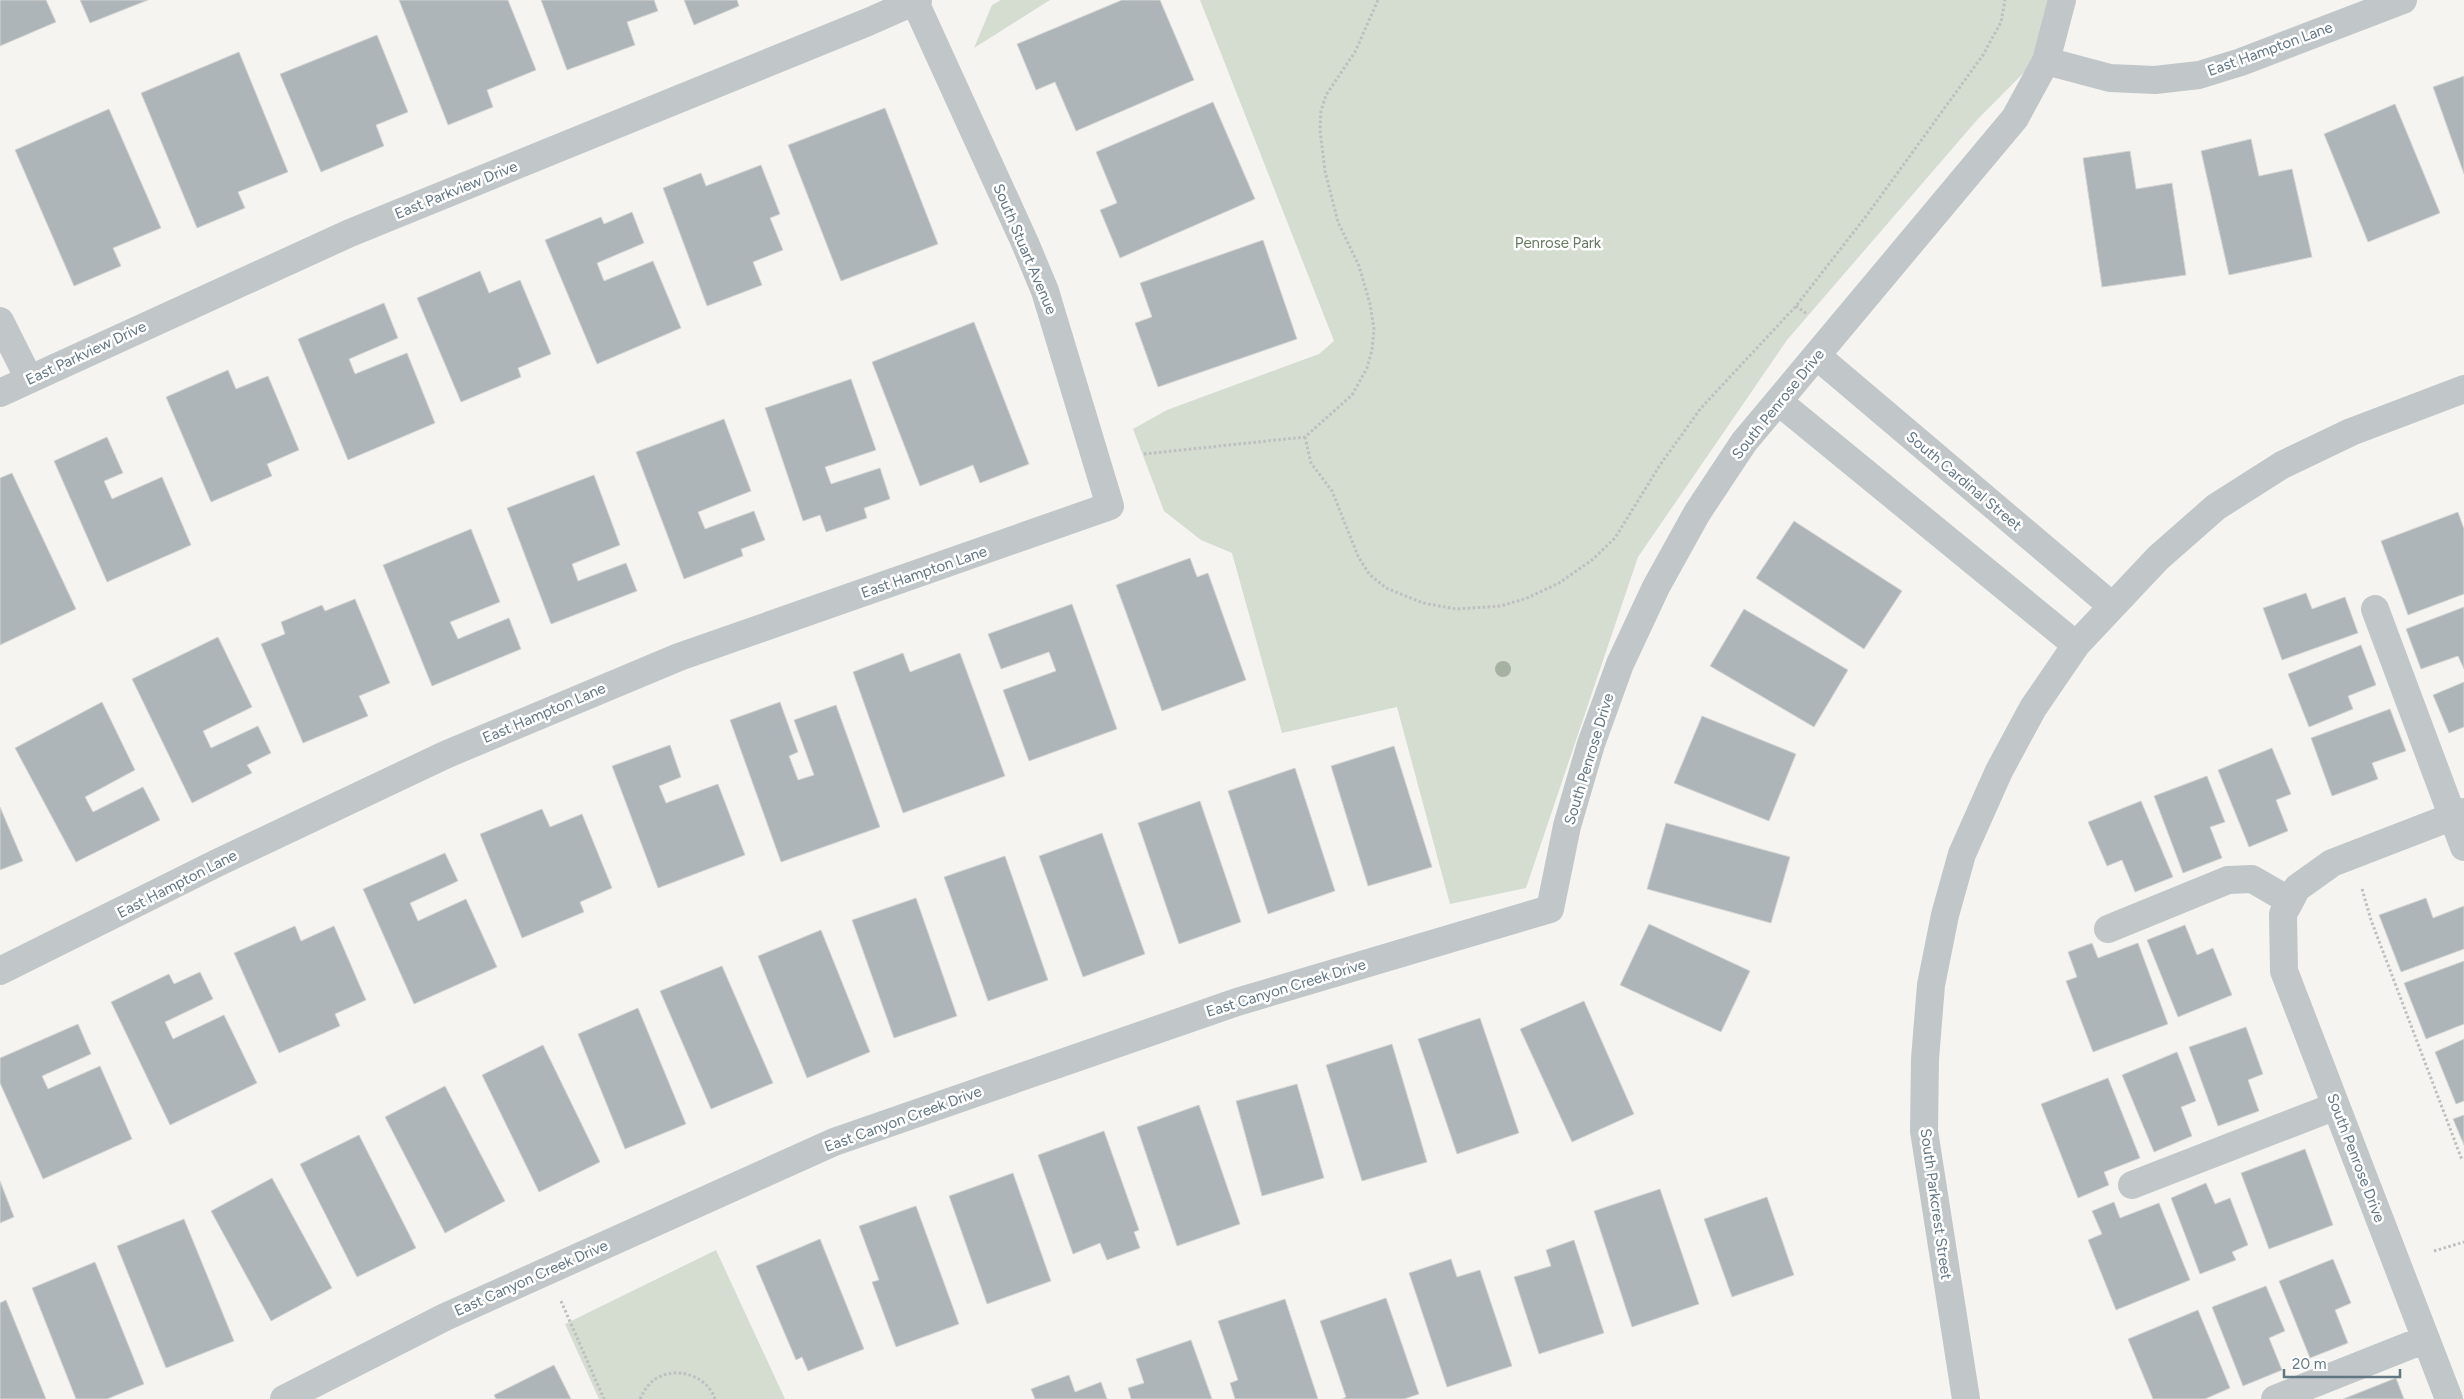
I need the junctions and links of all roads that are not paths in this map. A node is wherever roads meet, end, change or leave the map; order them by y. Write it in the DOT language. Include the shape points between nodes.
graph roads {
  1 [pos="2062,0"];
  2 [pos="2403,0"];
  3 [pos="916,1"];
  4 [pos="2046,61"];
  5 [pos="0,321"];
  6 [pos="1817,356"];
  7 [pos="29,379"];
  8 [pos="2464,389"];
  9 [pos="0,393"];
  10 [pos="1779,402"];
  11 [pos="1110,506"];
  12 [pos="2112,606"];
  13 [pos="2375,610"];
  14 [pos="2076,645"];
  15 [pos="2458,814"];
  16 [pos="2464,847"];
  17 [pos="2286,907"];
  18 [pos="1550,909"];
  19 [pos="2108,928"];
  20 [pos="0,971"];
  21 [pos="2336,1106"];
  22 [pos="2132,1185"];
  23 [pos="2426,1339"];
  24 [pos="284,1399"];
  25 [pos="1966,1399"];
  26 [pos="2275,1399"];
  27 [pos="2449,1399"];
  1 -- 4 [label="street, South Penrose Drive"];
  2 -- 4 [label="street, East Hampton Lane" via="2241,62 2184,77 2110,78"];
  3 -- 7 [label="street, East Parkview Drive" via="350,233"];
  3 -- 11 [label="street, South Stuart Avenue" via="1045,291"];
  4 -- 6 [label="street, South Penrose Drive" via="2015,118"];
  5 -- 7 [label="street"];
  6 -- 10 [label="street, South Penrose Drive"];
  6 -- 12 [label="street, South Cardinal Street"];
  7 -- 9 [label="street, East Parkview Drive"];
  8 -- 12 [label="street" via="2351,432 2282,465 2216,507 2158,558"];
  10 -- 14 [label="street"];
  10 -- 18 [label="street, South Penrose Drive" via="1744,442 1697,513 1656,587 1620,664 1575,798"];
  11 -- 20 [label="street, East Hampton Lane" via="679,657 472,743 217,863"];
  12 -- 14 [label="street, South Parkcrest Street"];
  13 -- 15 [label="street"];
  14 -- 25 [label="street, South Parkcrest Street" via="2033,708 1999,771 1962,854 1945,915 1932,984 1925,1059 1924,1131"];
  15 -- 16 [label="street"];
  15 -- 17 [label="street" via="2332,863 2297,888"];
  17 -- 19 [label="street" via="2252,879 2228,880"];
  17 -- 21 [label="street, South Penrose Drive" via="2284,971"];
  18 -- 24 [label="street, East Canyon Creek Drive" via="1237,1002 834,1142 446,1317"];
  21 -- 22 [label="street"];
  21 -- 23 [label="street, South Penrose Drive"];
  23 -- 26 [label="street"];
  23 -- 27 [label="street, South Penrose Drive"];
}
